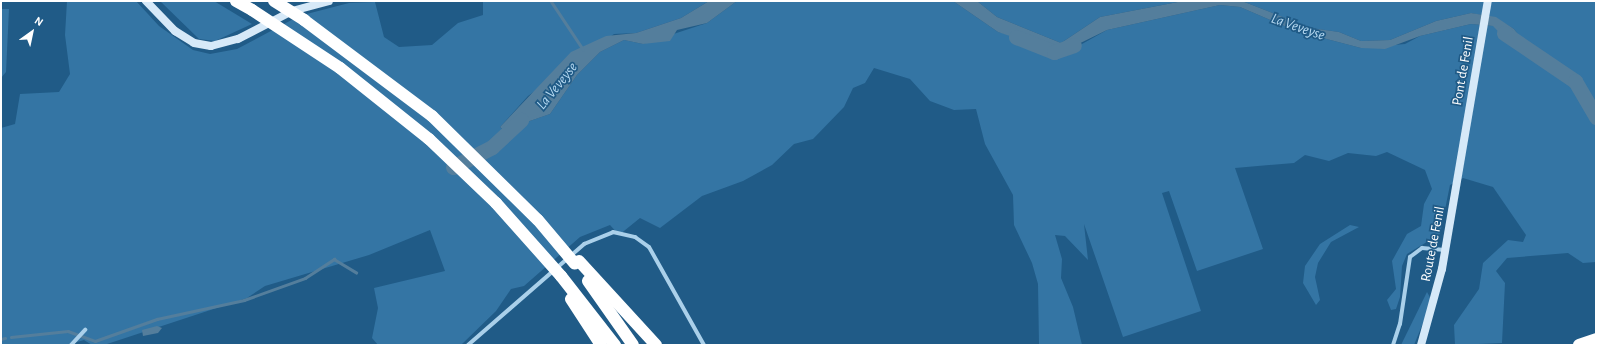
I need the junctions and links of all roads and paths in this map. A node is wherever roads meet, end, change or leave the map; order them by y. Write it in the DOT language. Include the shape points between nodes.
graph roads {
  1 [pos="146,1"];
  2 [pos="236,1"];
  3 [pos="274,1"];
  4 [pos="329,1"];
  5 [pos="1488,1"];
  6 [pos="1464,145"];
  7 [pos="1445,250"];
  8 [pos="577,263"];
  9 [pos="559,278"];
  10 [pos="85,331"];
  11 [pos="1596,338"];
  12 [pos="71,345"];
  13 [pos="468,345"];
  14 [pos="601,345"];
  15 [pos="615,345"];
  16 [pos="633,345"];
  17 [pos="650,345"];
  18 [pos="656,345"];
  19 [pos="704,345"];
  20 [pos="1393,345"];
  21 [pos="1421,345"];
  22 [pos="1579,345"];
  1 -- 4 [label="street" via="180,35 211,46 238,39 292,11"];
  2 -- 9 [label="highway, bridge" via="377,96 442,151 507,215"];
  3 -- 8 [label="highway, bridge" via="340,44 414,101 478,159"];
  5 -- 6 [label="street, Pont de Fenil"];
  6 -- 7 [label="street, Route de Fenil"];
  7 -- 20 [label="street" via="1422,248 1410,257 1400,324"];
  7 -- 21 [label="street, Route de Fenil" via="1432,312"];
  8 -- 16 [label="highway"];
  8 -- 17 [label="highway"];
  8 -- 18 [label="highway"];
  9 -- 14 [label="highway"];
  9 -- 15 [label="highway"];
  10 -- 12 [label="street"];
  11 -- 22 [label="highway"];
  13 -- 19 [label="street" via="584,244 613,232 635,237 649,247"];
}
